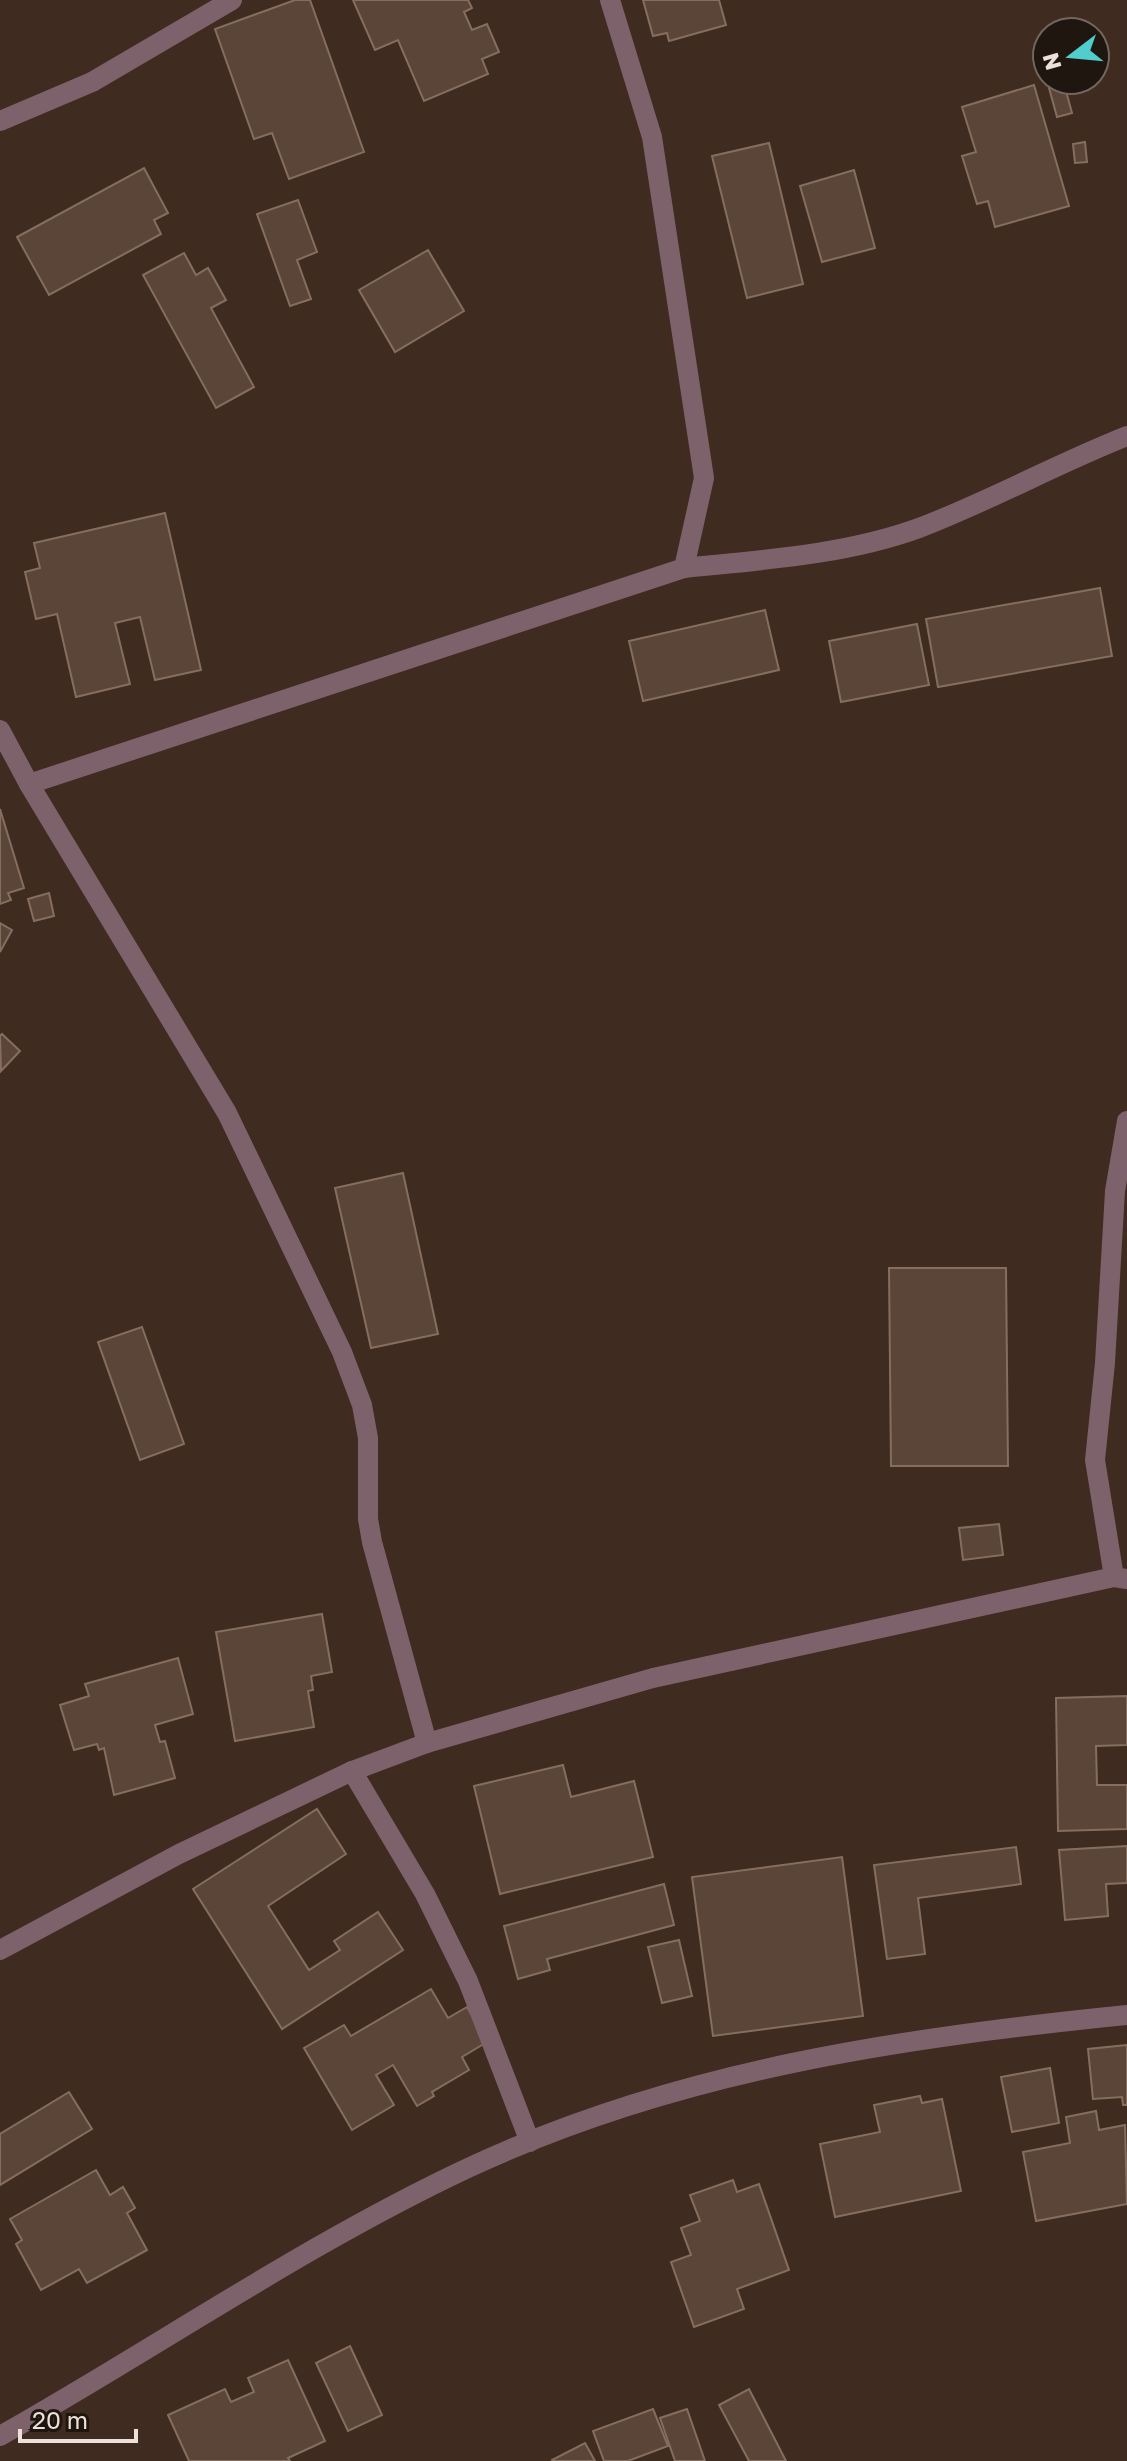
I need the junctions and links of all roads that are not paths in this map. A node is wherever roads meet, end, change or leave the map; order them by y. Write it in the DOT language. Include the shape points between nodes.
graph roads {
  1 [pos="232,0"];
  2 [pos="610,0"];
  3 [pos="0,121"];
  4 [pos="1127,436"];
  5 [pos="684,568"];
  6 [pos="0,730"];
  7 [pos="29,784"];
  8 [pos="1127,1121"];
  9 [pos="1121,1578"];
  10 [pos="427,1743"];
  11 [pos="352,1771"];
  12 [pos="0,1950"];
  13 [pos="1127,2015"];
  14 [pos="530,2142"];
  15 [pos="0,2436"];
  1 -- 3 [label="street" via="92,82"];
  2 -- 5 [label="street" via="652,137 704,478"];
  4 -- 5 [label="street" via="916,529 785,557"];
  5 -- 7 [label="street"];
  6 -- 7 [label="street"];
  7 -- 10 [label="street" via="227,1113 342,1352 368,1438 372,1542"];
  8 -- 9 [label="street" via="1115,1191 1095,1460"];
  9 -- 10 [label="street" via="653,1678"];
  10 -- 11 [label="street"];
  11 -- 12 [label="street" via="179,1854"];
  11 -- 14 [label="street" via="425,1894 468,1981"];
  13 -- 14 [label="street" via="982,2029 836,2053 696,2083"];
  14 -- 15 [label="street" via="467,2168 355,2228"];
}
